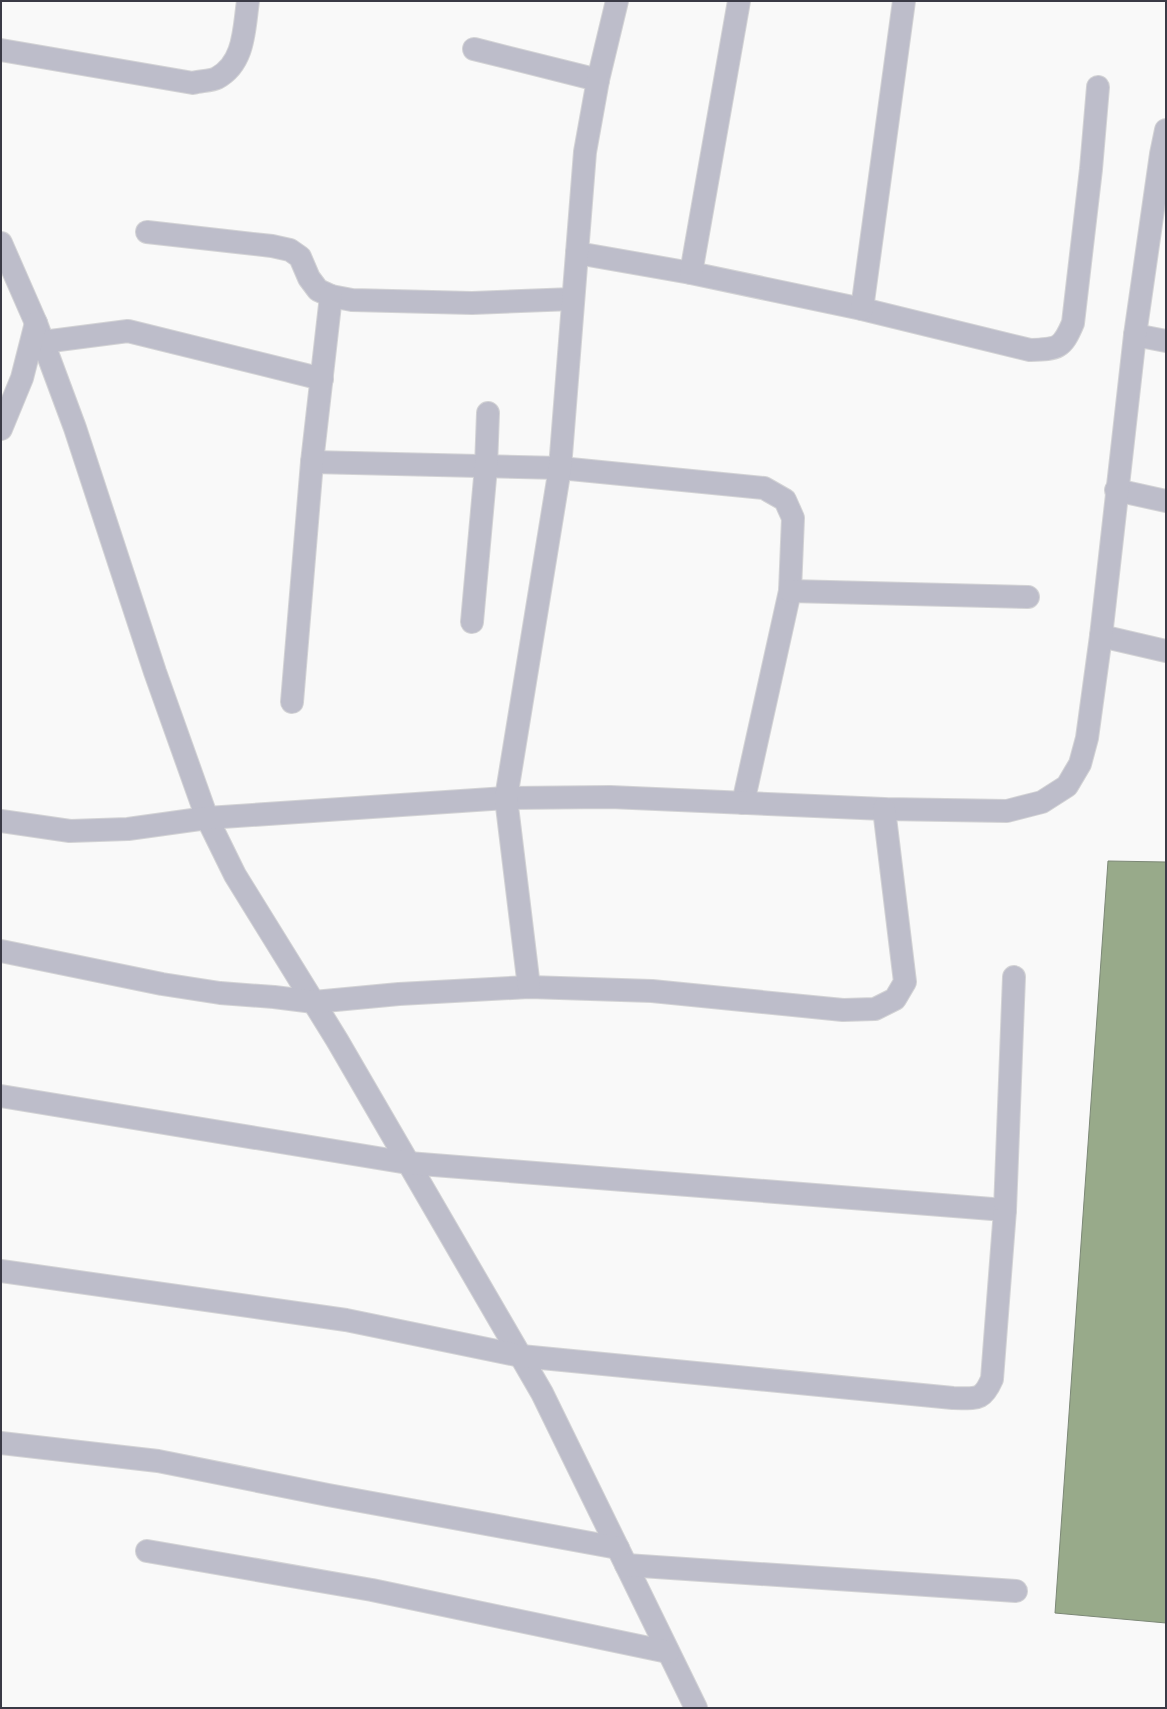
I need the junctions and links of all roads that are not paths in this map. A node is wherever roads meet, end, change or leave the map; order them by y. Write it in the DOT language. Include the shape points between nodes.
graph roads {
  1 [pos="248,1"];
  2 [pos="617,1"];
  3 [pos="740,1"];
  4 [pos="904,1"];
  5 [pos="474,49"];
  6 [pos="1,50"];
  7 [pos="598,80"];
  8 [pos="1098,87"];
  9 [pos="1166,130"];
  10 [pos="1163,155"];
  11 [pos="147,232"];
  12 [pos="1,243"];
  13 [pos="577,254"];
  14 [pos="691,273"];
  15 [pos="331,296"];
  16 [pos="573,299"];
  17 [pos="862,309"];
  18 [pos="40,333"];
  19 [pos="1135,335"];
  20 [pos="1166,341"];
  21 [pos="322,379"];
  22 [pos="488,413"];
  23 [pos="1,429"];
  24 [pos="312,462"];
  25 [pos="486,467"];
  26 [pos="560,468"];
  27 [pos="1116,490"];
  28 [pos="1166,501"];
  29 [pos="790,591"];
  30 [pos="1028,597"];
  31 [pos="472,622"];
  32 [pos="1101,636"];
  33 [pos="1166,651"];
  34 [pos="292,702"];
  35 [pos="506,798"];
  36 [pos="743,803"];
  37 [pos="884,810"];
  38 [pos="207,818"];
  39 [pos="1,821"];
  40 [pos="1,951"];
  41 [pos="1014,977"];
  42 [pos="529,987"];
  43 [pos="314,1002"];
  44 [pos="1,1096"];
  45 [pos="408,1163"];
  46 [pos="1005,1210"];
  47 [pos="1,1271"];
  48 [pos="521,1356"];
  49 [pos="1,1443"];
  50 [pos="147,1551"];
  51 [pos="622,1556"];
  52 [pos="1016,1591"];
  53 [pos="668,1652"];
  54 [pos="696,1708"];
  1 -- 6 [label="street" via="242,44 233,65 217,78 199,82"];
  2 -- 7 [label="street"];
  3 -- 14 [label="street"];
  4 -- 17 [label="street"];
  5 -- 7 [label="street"];
  7 -- 13 [label="street" via="585,152"];
  8 -- 17 [label="street" via="1073,323 1066,339 1054,349 1030,350"];
  9 -- 10 [label="street"];
  10 -- 19 [label="street"];
  11 -- 15 [label="street" via="290,250 300,257 309,278 318,290"];
  12 -- 18 [label="street"];
  13 -- 14 [label="street"];
  13 -- 16 [label="street"];
  14 -- 17 [label="street"];
  15 -- 16 [label="street" via="352,300 472,303"];
  15 -- 21 [label="street"];
  16 -- 26 [label="street"];
  18 -- 21 [label="street" via="128,331"];
  18 -- 23 [label="street"];
  18 -- 38 [label="street" via="75,428 155,672"];
  19 -- 20 [label="street"];
  19 -- 27 [label="street"];
  21 -- 24 [label="street"];
  22 -- 25 [label="street"];
  24 -- 25 [label="street"];
  24 -- 34 [label="street"];
  25 -- 26 [label="street"];
  25 -- 31 [label="street"];
  26 -- 29 [label="street" via="764,488 784,500 793,518"];
  26 -- 35 [label="street"];
  27 -- 28 [label="street"];
  27 -- 32 [label="street"];
  29 -- 30 [label="street"];
  29 -- 36 [label="street"];
  32 -- 33 [label="street"];
  32 -- 37 [label="street" via="1087,738 1080,764 1067,786 1042,802 1007,811"];
  35 -- 36 [label="street" via="610,797"];
  35 -- 38 [label="street"];
  35 -- 42 [label="street"];
  36 -- 37 [label="street"];
  37 -- 42 [label="street" via="905,982 895,999 875,1009 843,1010 652,991"];
  38 -- 39 [label="street" via="128,829 70,832"];
  38 -- 43 [label="street" via="235,875"];
  40 -- 43 [label="street" via="162,984 220,993 274,996"];
  41 -- 46 [label="street"];
  42 -- 43 [label="street" via="399,994"];
  43 -- 45 [label="street"];
  44 -- 45 [label="street"];
  45 -- 46 [label="street"];
  45 -- 48 [label="street"];
  46 -- 48 [label="street" via="992,1379 986,1392 977,1398 945,1398"];
  47 -- 48 [label="street" via="346,1320"];
  48 -- 51 [label="street" via="542,1393"];
  49 -- 51 [label="street" via="158,1461"];
  50 -- 53 [label="street" via="372,1590"];
  51 -- 52 [label="street"];
  51 -- 53 [label="street"];
  53 -- 54 [label="street"];
}
